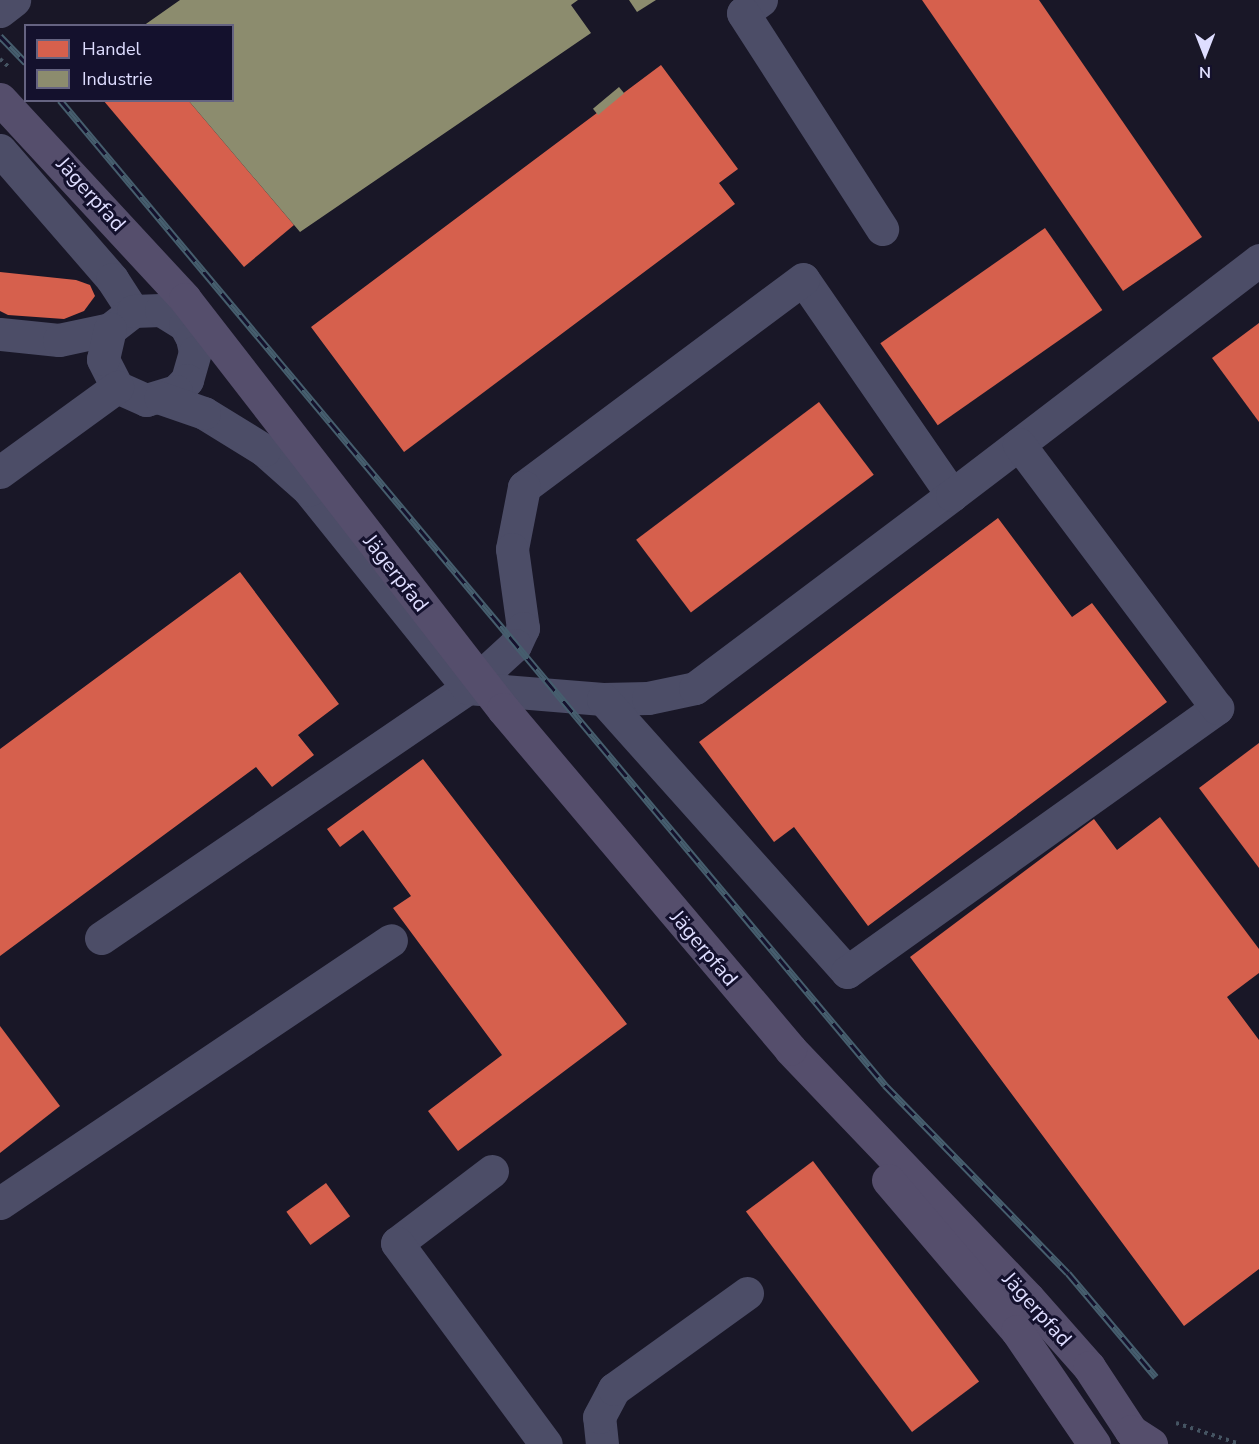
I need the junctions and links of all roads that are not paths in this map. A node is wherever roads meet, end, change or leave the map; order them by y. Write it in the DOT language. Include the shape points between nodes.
graph roads {
  1 [pos="14,0"];
  2 [pos="761,0"];
  3 [pos="0,11"];
  4 [pos="0,99"];
  5 [pos="0,150"];
  6 [pos="882,229"];
  7 [pos="1259,260"];
  8 [pos="122,320"];
  9 [pos="0,334"];
  10 [pos="117,387"];
  11 [pos="161,398"];
  12 [pos="1019,444"];
  13 [pos="0,472"];
  14 [pos="952,495"];
  15 [pos="468,688"];
  16 [pos="603,699"];
  17 [pos="101,938"];
  18 [pos="391,940"];
  19 [pos="790,1049"];
  20 [pos="492,1171"];
  21 [pos="0,1203"];
  22 [pos="747,1293"];
  23 [pos="546,1444"];
  24 [pos="602,1444"];
  25 [pos="1094,1444"];
  26 [pos="1151,1444"];
  1 -- 3 [label="street"];
  2 -- 6 [label="street" via="743,14"];
  4 -- 19 [label="main road, Jägerpfad, bridge" via="184,299 503,709"];
  5 -- 8 [label="street" via="112,279"];
  7 -- 12 [label="street"];
  8 -- 9 [label="street" via="59,340"];
  8 -- 10 [label="street" via="103,359"];
  8 -- 11 [label="street" via="168,313 192,338 195,352 187,380"];
  10 -- 11 [label="street" via="146,400"];
  10 -- 13 [label="street"];
  11 -- 15 [label="street" via="204,413 264,450 309,490"];
  12 -- 14 [label="street"];
  12 -- 16 [label="street" via="1217,708 847,972"];
  14 -- 15 [label="street" via="803,279 524,487 512,549 523,628 515,645"];
  14 -- 16 [label="street" via="695,688 648,698"];
  15 -- 16 [label="street"];
  15 -- 17 [label="street"];
  18 -- 21 [label="street"];
  19 -- 25 [label="main road, Jägerpfad" via="879,1169 1017,1331"];
  19 -- 26 [label="main road, Jägerpfad" via="1028,1298 1089,1367 1131,1431"];
  20 -- 23 [label="street" via="397,1243"];
  22 -- 24 [label="street" via="614,1389 599,1417"];
}
